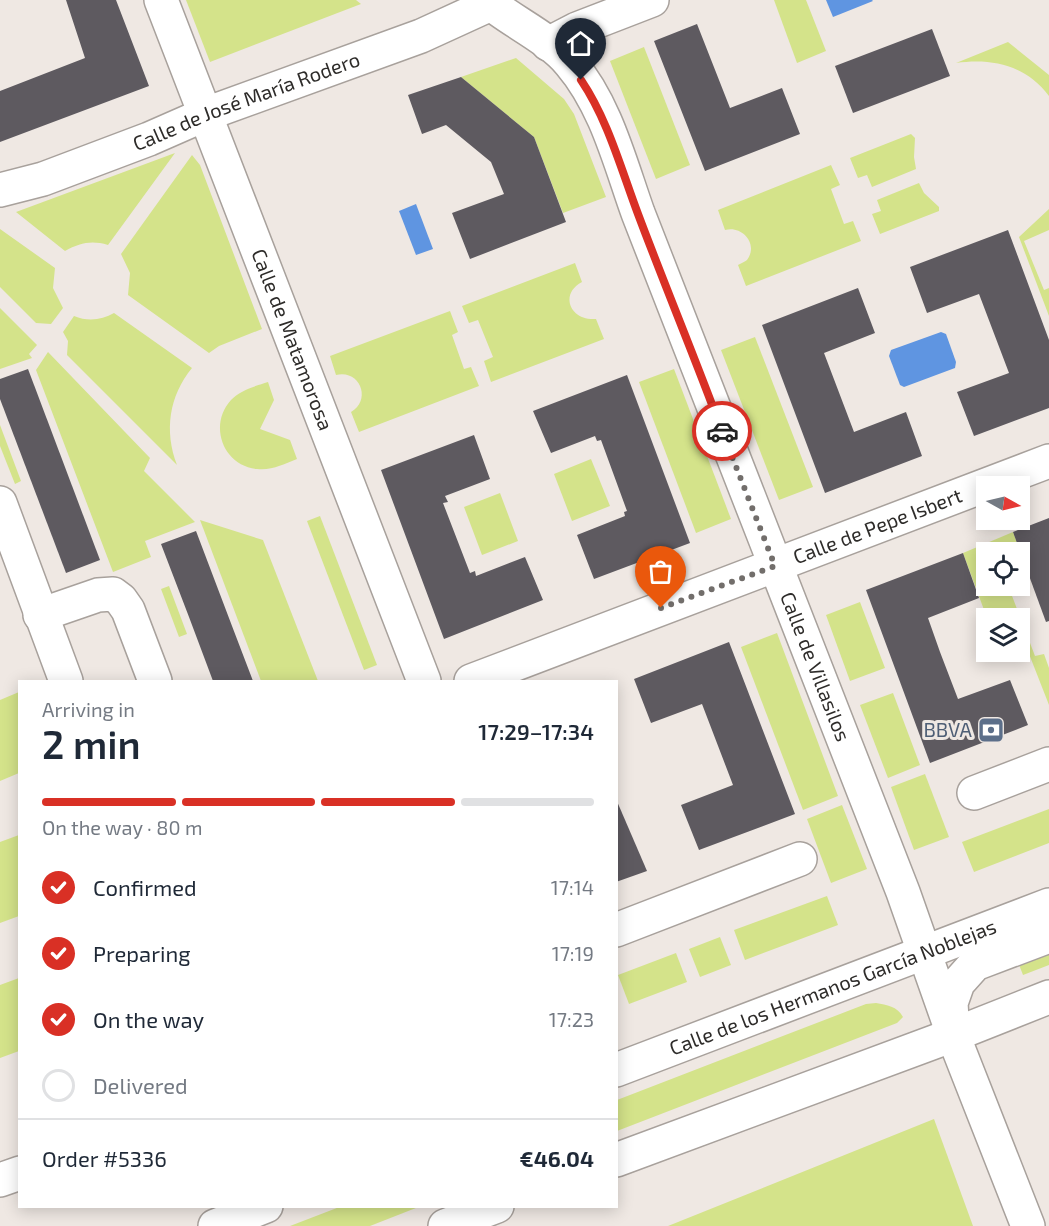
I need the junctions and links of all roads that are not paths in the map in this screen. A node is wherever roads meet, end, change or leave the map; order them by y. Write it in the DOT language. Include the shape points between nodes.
graph roads {
  1 [pos="161,0"];
  2 [pos="652,0"];
  3 [pos="488,2"];
  4 [pos="548,44"];
  5 [pos="206,114"];
  6 [pos="0,190"];
  7 [pos="1049,461"];
  8 [pos="0,503"];
  9 [pos="775,566"];
  10 [pos="40,615"];
  11 [pos="66,680"];
  12 [pos="155,680"];
  13 [pos="424,680"];
  14 [pos="474,680"];
  15 [pos="1049,764"];
  16 [pos="974,793"];
  17 [pos="800,859"];
  18 [pos="1049,905"];
  19 [pos="618,929"];
  20 [pos="1049,936"];
  21 [pos="925,954"];
  22 [pos="1049,997"];
  23 [pos="953,1035"];
  24 [pos="618,1069"];
  25 [pos="618,1159"];
  26 [pos="18,1174"];
  27 [pos="0,1180"];
  28 [pos="261,1208"];
  29 [pos="492,1208"];
  30 [pos="214,1226"];
  31 [pos="445,1226"];
  32 [pos="1029,1226"];
  1 -- 5 [label="street, Calle de Matamorosa"];
  2 -- 4 [label="street"];
  3 -- 4 [label="street, Calle de Villasilos"];
  3 -- 5 [label="street, Calle de José María Rodero" via="421,36"];
  4 -- 9 [label="street, Calle de Villasilos" via="570,63 593,97 610,135"];
  5 -- 6 [label="street, Calle de José María Rodero" via="43,179"];
  5 -- 13 [label="street, Calle de Matamorosa"];
  7 -- 9 [label="street, Calle de Pepe Isbert"];
  8 -- 10 [label="street"];
  9 -- 14 [label="street, Calle de Pepe Isbert"];
  9 -- 21 [label="street, Calle de Villasilos"];
  10 -- 11 [label="street"];
  10 -- 12 [label="street" via="98,595 113,594 128,610"];
  15 -- 16 [label="street"];
  17 -- 19 [label="street"];
  18 -- 21 [label="street, Calle de los Hermanos García Noblejas"];
  20 -- 23 [label="street, Calle de los Hermanos García Noblejas" via="975,964 958,983 951,1003"];
  21 -- 23 [label="street, Calle de Villasilos"];
  21 -- 24 [label="street, Calle de los Hermanos García Noblejas"];
  22 -- 23 [label="street"];
  23 -- 25 [label="street"];
  23 -- 32 [label="street, Calle de Villasilos"];
  26 -- 27 [label="street"];
  28 -- 30 [label="street"];
  29 -- 31 [label="street"];
}
